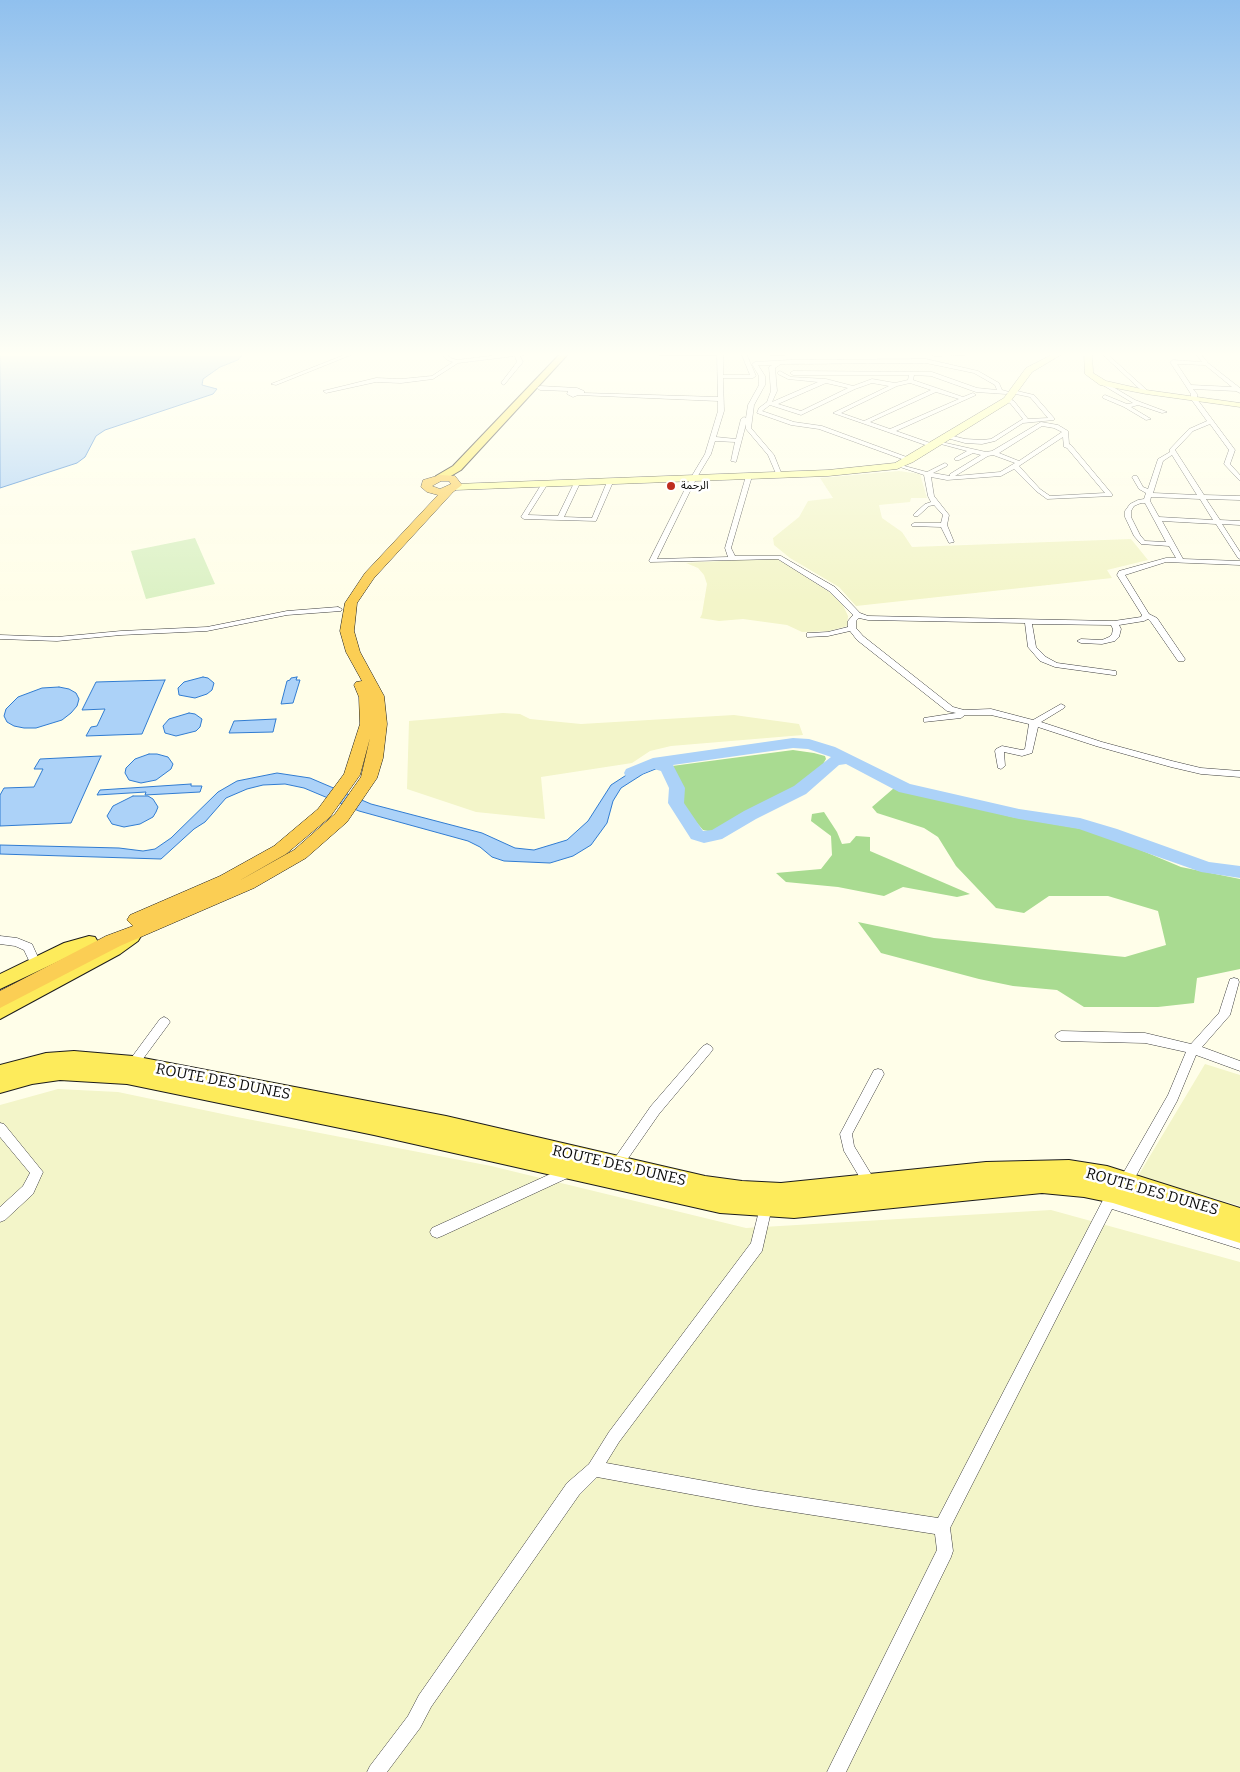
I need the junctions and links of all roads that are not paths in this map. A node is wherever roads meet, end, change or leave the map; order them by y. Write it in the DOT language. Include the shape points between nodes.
graph roads {
  1 [pos="488,436"];
  2 [pos="498,436"];
  3 [pos="714,436"];
  4 [pos="740,436"];
  5 [pos="753,436"];
  6 [pos="844,436"];
  7 [pos="910,436"];
  8 [pos="999,436"];
  9 [pos="1022,436"];
  10 [pos="1061,436"];
  11 [pos="1066,436"];
  12 [pos="1186,436"];
  13 [pos="1222,436"];
  14 [pos="949,437"];
  15 [pos="713,439"];
  16 [pos="739,441"];
  17 [pos="936,444"];
  18 [pos="1047,446"];
  19 [pos="1066,446"];
  20 [pos="972,451"];
  21 [pos="994,453"];
  22 [pos="1173,453"];
  23 [pos="986,454"];
  24 [pos="1231,458"];
  25 [pos="910,460"];
  26 [pos="957,460"];
  27 [pos="1240,460"];
  28 [pos="734,461"];
  29 [pos="899,465"];
  30 [pos="944,465"];
  31 [pos="1018,465"];
  32 [pos="927,474"];
  33 [pos="778,475"];
  34 [pos="749,476"];
  35 [pos="1136,476"];
  36 [pos="440,478"];
  37 [pos="946,478"];
  38 [pos="693,479"];
  39 [pos="1240,479"];
  40 [pos="610,482"];
  41 [pos="577,484"];
  42 [pos="544,485"];
  43 [pos="453,487"];
  44 [pos="428,489"];
  45 [pos="1148,496"];
  46 [pos="1202,496"];
  47 [pos="1240,498"];
  48 [pos="935,503"];
  49 [pos="916,514"];
  50 [pos="560,519"];
  51 [pos="1156,519"];
  52 [pos="1219,522"];
  53 [pos="1240,523"];
  54 [pos="944,525"];
  55 [pos="914,526"];
  56 [pos="951,542"];
  57 [pos="1170,544"];
  58 [pos="1240,557"];
  59 [pos="732,558"];
  60 [pos="1180,560"];
  61 [pos="1240,562"];
  62 [pos="338,609"];
  63 [pos="857,615"];
  64 [pos="1146,615"];
  65 [pos="1028,621"];
  66 [pos="1114,623"];
  67 [pos="852,628"];
  68 [pos="828,634"];
  69 [pos="810,635"];
  70 [pos="0,637"];
  71 [pos="1081,641"];
  72 [pos="822,643"];
  73 [pos="1181,659"];
  74 [pos="1112,672"];
  75 [pos="1061,706"];
  76 [pos="964,713"];
  77 [pos="927,720"];
  78 [pos="1034,723"];
  79 [pos="1001,766"];
  80 [pos="1240,774"];
  81 [pos="332,816"];
  82 [pos="139,930"];
  83 [pos="0,940"];
  84 [pos="89,942"];
  85 [pos="36,964"];
  86 [pos="0,982"];
  87 [pos="1234,982"];
  88 [pos="0,991"];
  89 [pos="0,1000"];
  90 [pos="0,1012"];
  91 [pos="164,1022"];
  92 [pos="1061,1036"];
  93 [pos="706,1049"];
  94 [pos="1193,1049"];
  95 [pos="133,1064"];
  96 [pos="1240,1066"];
  97 [pos="0,1073"];
  98 [pos="878,1074"];
  99 [pos="0,1084"];
  100 [pos="0,1128"];
  101 [pos="616,1166"];
  102 [pos="573,1169"];
  103 [pos="1126,1181"];
  104 [pos="872,1184"];
  105 [pos="766,1207"];
  106 [pos="0,1216"];
  107 [pos="1240,1218"];
  108 [pos="437,1232"];
  109 [pos="1240,1233"];
  110 [pos="1240,1243"];
  111 [pos="594,1469"];
  112 [pos="942,1527"];
  113 [pos="376,1772"];
  114 [pos="836,1772"];
  1 -- 36 [label="main road" via="458,468"];
  2 -- 43 [label="main road"];
  3 -- 15 [label="street"];
  4 -- 16 [label="street"];
  5 -- 33 [label="street" via="771,455"];
  6 -- 25 [label="street"];
  7 -- 17 [label="street"];
  8 -- 14 [label="street" via="982,442"];
  9 -- 21 [label="street"];
  10 -- 18 [label="street"];
  11 -- 19 [label="street"];
  12 -- 22 [label="street" via="1173,448"];
  13 -- 24 [label="street" via="1232,450"];
  14 -- 17 [label="main road"];
  15 -- 16 [label="street"];
  15 -- 38 [label="street"];
  16 -- 28 [label="street"];
  17 -- 20 [label="street"];
  17 -- 25 [label="main road"];
  18 -- 19 [label="street"];
  18 -- 31 [label="street"];
  19 -- 31 [label="street" via="1111,494 1049,498 1038,490"];
  20 -- 23 [label="street"];
  20 -- 26 [label="street"];
  21 -- 23 [label="street"];
  21 -- 31 [label="street"];
  22 -- 45 [label="street" via="1160,460"];
  22 -- 46 [label="street"];
  23 -- 37 [label="street"];
  24 -- 27 [label="street"];
  24 -- 39 [label="street" via="1227,464"];
  25 -- 29 [label="main road"];
  29 -- 32 [label="street"];
  29 -- 33 [label="main road" via="882,469"];
  30 -- 32 [label="street"];
  31 -- 37 [label="street" via="994,476"];
  32 -- 37 [label="street"];
  32 -- 48 [label="street"];
  33 -- 34 [label="main road"];
  34 -- 38 [label="main road"];
  34 -- 59 [label="street" via="728,548"];
  35 -- 45 [label="street" via="1140,488"];
  36 -- 43 [label="highway" via="451,478"];
  36 -- 44 [label="highway" via="427,482"];
  38 -- 40 [label="main road"];
  38 -- 59 [label="street" via="652,561"];
  40 -- 41 [label="main road"];
  40 -- 50 [label="street" via="594,520"];
  41 -- 42 [label="main road"];
  41 -- 50 [label="street"];
  42 -- 43 [label="main road"];
  42 -- 50 [label="street" via="524,517"];
  43 -- 44 [label="highway" via="435,491"];
  43 -- 81 [label="highway" via="369,576 351,603 347,631 352,652 377,696 380,724 369,778"];
  44 -- 62 [label="highway" via="430,495 425,505 358,577"];
  45 -- 46 [label="street"];
  45 -- 51 [label="street"];
  45 -- 57 [label="street" via="1132,505 1128,517 1143,543"];
  46 -- 47 [label="street"];
  46 -- 52 [label="street"];
  48 -- 49 [label="street"];
  48 -- 54 [label="street" via="946,515"];
  51 -- 52 [label="street"];
  51 -- 57 [label="street"];
  52 -- 53 [label="street"];
  52 -- 58 [label="street"];
  54 -- 55 [label="street"];
  54 -- 56 [label="street"];
  57 -- 60 [label="street"];
  59 -- 63 [label="street" via="778,557 832,589"];
  60 -- 61 [label="street"];
  60 -- 64 [label="street" via="1122,572 1121,576"];
  62 -- 70 [label="street" via="287,613 192,630 57,639"];
  62 -- 81 [label="highway" via="335,633 343,659 360,682 366,697 367,724 352,775"];
  63 -- 65 [label="street" via="868,618"];
  63 -- 67 [label="street" via="852,621"];
  64 -- 66 [label="street" via="1144,619"];
  64 -- 73 [label="street" via="1154,620"];
  65 -- 66 [label="street"];
  65 -- 74 [label="street" via="1032,646 1043,659 1055,665"];
  66 -- 71 [label="street" via="1117,629 1112,639"];
  67 -- 68 [label="street"];
  67 -- 76 [label="street" via="942,705"];
  68 -- 69 [label="street"];
  68 -- 72 [label="street"];
  75 -- 78 [label="street"];
  76 -- 77 [label="street"];
  76 -- 78 [label="street" via="991,712"];
  78 -- 79 [label="street" via="1029,751 1002,749 999,751"];
  78 -- 80 [label="street" via="1171,764 1201,771"];
  81 -- 82 [label="highway" via="300,854 248,884"];
  81 -- 84 [label="highway" via="226,880"];
  82 -- 89 [label="highway"];
  82 -- 90 [label="main road" via="114,949"];
  83 -- 85 [label="street" via="28,947"];
  84 -- 85 [label="main road"];
  84 -- 88 [label="highway"];
  85 -- 86 [label="main road"];
  87 -- 94 [label="street" via="1224,1015"];
  91 -- 95 [label="street"];
  92 -- 94 [label="street" via="1145,1038"];
  93 -- 101 [label="street" via="654,1110"];
  94 -- 96 [label="street"];
  94 -- 103 [label="street" via="1173,1097"];
  95 -- 97 [label="main road, ROUTE DES DUNES" via="74,1059"];
  95 -- 101 [label="main road, ROUTE DES DUNES" via="446,1126"];
  98 -- 104 [label="street" via="846,1134 848,1147"];
  99 -- 102 [label="main road, ROUTE DES DUNES" via="60,1072 127,1076"];
  100 -- 106 [label="street" via="36,1172 28,1190"];
  101 -- 104 [label="main road, ROUTE DES DUNES" via="742,1191 780,1193"];
  102 -- 105 [label="main road, ROUTE DES DUNES" via="720,1202"];
  102 -- 108 [label="street"];
  103 -- 104 [label="main road, ROUTE DES DUNES" via="1069,1169 1036,1168"];
  103 -- 107 [label="main road, ROUTE DES DUNES"];
  105 -- 109 [label="main road, ROUTE DES DUNES" via="794,1208 1042,1183 1084,1186 1113,1193"];
  105 -- 111 [label="street" via="757,1246 614,1437"];
  110 -- 112 [label="street" via="1110,1202"];
  111 -- 112 [label="street"];
  111 -- 113 [label="street" via="573,1489 424,1701 414,1722"];
  112 -- 114 [label="street" via="945,1551"];
}
